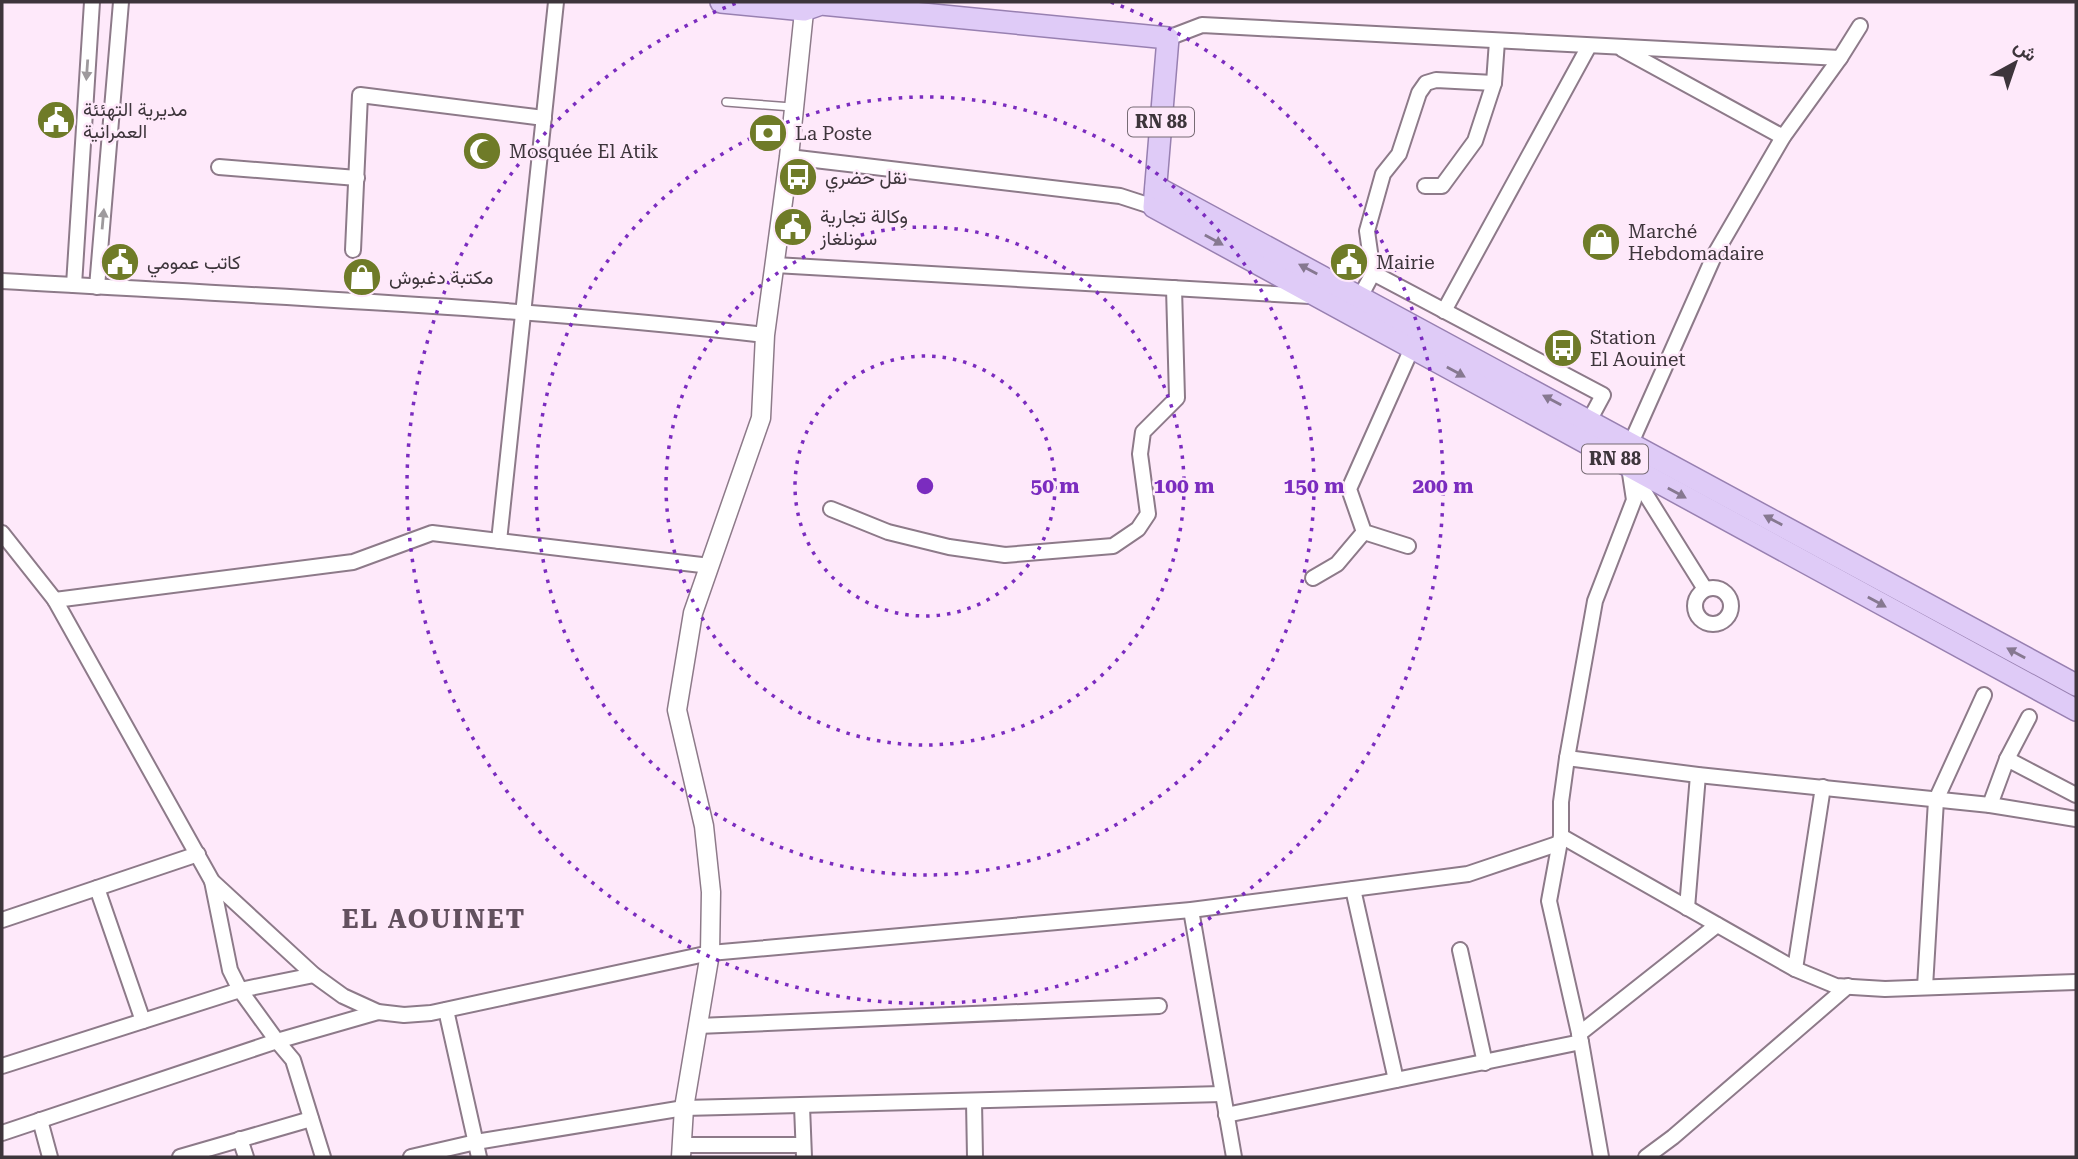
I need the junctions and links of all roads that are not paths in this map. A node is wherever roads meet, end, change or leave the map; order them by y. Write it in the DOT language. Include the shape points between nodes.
graph roads {
  1 [pos="92,2"];
  2 [pos="121,2"];
  3 [pos="556,2"];
  4 [pos="721,2"];
  5 [pos="812,4"];
  6 [pos="1860,26"];
  7 [pos="1168,38"];
  8 [pos="1497,41"];
  9 [pos="1589,46"];
  10 [pos="1618,47"];
  11 [pos="1840,58"];
  12 [pos="1494,83"];
  13 [pos="726,102"];
  14 [pos="794,107"];
  15 [pos="544,118"];
  16 [pos="1783,136"];
  17 [pos="789,157"];
  18 [pos="219,167"];
  19 [pos="356,178"];
  20 [pos="1425,186"];
  21 [pos="1155,197"];
  22 [pos="353,250"];
  23 [pos="775,265"];
  24 [pos="1373,273"];
  25 [pos="2,281"];
  26 [pos="74,285"];
  27 [pos="97,287"];
  28 [pos="1174,288"];
  29 [pos="1319,297"];
  30 [pos="1360,297"];
  31 [pos="1444,311"];
  32 [pos="523,313"];
  33 [pos="765,335"];
  34 [pos="1412,348"];
  35 [pos="1589,421"];
  36 [pos="1631,443"];
  37 [pos="1629,467"];
  38 [pos="831,509"];
  39 [pos="1364,532"];
  40 [pos="2,533"];
  41 [pos="1808,539"];
  42 [pos="499,541"];
  43 [pos="1408,547"];
  44 [pos="1798,558"];
  45 [pos="710,566"];
  46 [pos="1313,578"];
  47 [pos="1705,589"];
  48 [pos="1915,598"];
  49 [pos="55,600"];
  50 [pos="1907,618"];
  51 [pos="2076,685"];
  52 [pos="1984,695"];
  53 [pos="2076,710"];
  54 [pos="2029,717"];
  55 [pos="1567,758"];
  56 [pos="2007,760"];
  57 [pos="1698,775"];
  58 [pos="1823,787"];
  59 [pos="2076,795"];
  60 [pos="1936,800"];
  61 [pos="1990,805"];
  62 [pos="2076,819"];
  63 [pos="1561,839"];
  64 [pos="198,854"];
  65 [pos="212,881"];
  66 [pos="97,888"];
  67 [pos="1353,889"];
  68 [pos="1687,908"];
  69 [pos="1191,909"];
  70 [pos="2,920"];
  71 [pos="1717,925"];
  72 [pos="1460,950"];
  73 [pos="710,953"];
  74 [pos="1795,969"];
  75 [pos="314,975"];
  76 [pos="2076,982"];
  77 [pos="1848,986"];
  78 [pos="1925,988"];
  79 [pos="240,990"];
  80 [pos="1159,1006"];
  81 [pos="446,1010"];
  82 [pos="378,1012"];
  83 [pos="143,1021"];
  84 [pos="698,1026"];
  85 [pos="1580,1038"];
  86 [pos="277,1041"];
  87 [pos="1485,1063"];
  88 [pos="2,1066"];
  89 [pos="1396,1080"];
  90 [pos="1222,1094"];
  91 [pos="974,1101"];
  92 [pos="802,1106"];
  93 [pos="684,1108"];
  94 [pos="1226,1115"];
  95 [pos="311,1119"];
  96 [pos="40,1120"];
  97 [pos="2,1133"];
  98 [pos="240,1139"];
  99 [pos="476,1142"];
  100 [pos="681,1151"];
  101 [pos="743,1151"];
  102 [pos="804,1151"];
  103 [pos="50,1157"];
  104 [pos="180,1157"];
  105 [pos="246,1157"];
  106 [pos="323,1157"];
  107 [pos="411,1157"];
  108 [pos="479,1157"];
  109 [pos="975,1157"];
  110 [pos="1234,1157"];
  111 [pos="1601,1157"];
  112 [pos="1646,1157"];
  1 -- 26 [label="street, one-way"];
  27 -- 2 [label="street, one-way"];
  3 -- 15 [label="street"];
  4 -- 5 [label="main road"];
  5 -- 7 [label="main road"];
  5 -- 14 [label="street"];
  6 -- 11 [label="street"];
  7 -- 8 [label="street" via="1202,25"];
  7 -- 21 [label="main road, RN 88"];
  8 -- 9 [label="street"];
  8 -- 12 [label="street"];
  9 -- 10 [label="street"];
  9 -- 31 [label="street"];
  10 -- 11 [label="street"];
  10 -- 16 [label="street"];
  11 -- 16 [label="street"];
  12 -- 20 [label="street" via="1475,141 1443,186"];
  12 -- 24 [label="street" via="1436,80 1426,83 1419,93 1399,154 1383,174 1367,231"];
  13 -- 14 [label="lane"];
  14 -- 17 [label="street"];
  15 -- 19 [label="street" via="360,95"];
  15 -- 32 [label="street"];
  16 -- 36 [label="street" via="1715,254"];
  17 -- 21 [label="street"];
  17 -- 23 [label="street"];
  18 -- 19 [label="street"];
  19 -- 22 [label="street"];
  21 -- 29 [label="main road, RN 88, one-way"];
  30 -- 21 [label="main road, RN 88, one-way"];
  23 -- 28 [label="street"];
  23 -- 33 [label="street"];
  24 -- 30 [label="street"];
  24 -- 31 [label="street"];
  25 -- 26 [label="street"];
  26 -- 27 [label="street"];
  27 -- 32 [label="street"];
  28 -- 29 [label="street"];
  28 -- 38 [label="street" via="1177,398 1143,432 1140,454 1148,514 1138,529 1113,546 1005,555 888,532"];
  29 -- 34 [label="main road, RN 88"];
  35 -- 30 [label="main road, RN 88, one-way"];
  31 -- 35 [label="street" via="1603,395"];
  32 -- 33 [label="street"];
  32 -- 42 [label="street"];
  33 -- 45 [label="street" via="761,418"];
  34 -- 37 [label="main road, RN 88, one-way"];
  34 -- 39 [label="street" via="1349,489"];
  35 -- 36 [label="main road, RN 88"];
  36 -- 37 [label="street"];
  41 -- 36 [label="main road, RN 88, one-way"];
  37 -- 44 [label="main road, RN 88, one-way"];
  37 -- 47 [label="street"];
  37 -- 55 [label="street" via="1634,500 1595,601"];
  39 -- 43 [label="street"];
  39 -- 46 [label="street" via="1337,564"];
  40 -- 49 [label="street"];
  41 -- 44 [label="street"];
  41 -- 48 [label="main road, RN 88"];
  42 -- 45 [label="street"];
  42 -- 49 [label="street" via="432,533 353,562"];
  44 -- 50 [label="main road, RN 88, one-way"];
  45 -- 73 [label="street" via="694,613 677,710 704,826 711,892"];
  48 -- 50 [label="street"];
  51 -- 48 [label="main road, RN 88, one-way"];
  49 -- 64 [label="street"];
  50 -- 53 [label="main road, RN 88"];
  52 -- 60 [label="street"];
  54 -- 56 [label="street"];
  55 -- 57 [label="street"];
  55 -- 63 [label="street"];
  56 -- 59 [label="street"];
  56 -- 61 [label="street"];
  57 -- 58 [label="street"];
  57 -- 68 [label="street"];
  58 -- 60 [label="street"];
  58 -- 74 [label="street"];
  60 -- 61 [label="street"];
  60 -- 78 [label="street"];
  61 -- 62 [label="street"];
  63 -- 67 [label="street" via="1468,874"];
  63 -- 68 [label="street"];
  63 -- 85 [label="street" via="1549,901"];
  64 -- 65 [label="street"];
  64 -- 66 [label="street"];
  65 -- 75 [label="street"];
  65 -- 79 [label="street" via="230,970"];
  66 -- 70 [label="street"];
  66 -- 83 [label="street"];
  67 -- 69 [label="street"];
  67 -- 89 [label="street"];
  68 -- 71 [label="street"];
  69 -- 73 [label="street"];
  69 -- 90 [label="street"];
  71 -- 74 [label="street"];
  71 -- 85 [label="street"];
  72 -- 87 [label="street"];
  73 -- 81 [label="street"];
  73 -- 84 [label="street"];
  74 -- 77 [label="street" via="1836,986"];
  75 -- 79 [label="street"];
  75 -- 82 [label="street"];
  76 -- 78 [label="street"];
  77 -- 78 [label="street"];
  77 -- 112 [label="street"];
  79 -- 83 [label="street"];
  79 -- 86 [label="street"];
  80 -- 84 [label="street"];
  81 -- 82 [label="street" via="404,1015"];
  81 -- 99 [label="street"];
  82 -- 86 [label="street"];
  83 -- 88 [label="street"];
  84 -- 93 [label="street"];
  85 -- 87 [label="street"];
  85 -- 111 [label="street"];
  86 -- 95 [label="street" via="293,1060"];
  86 -- 96 [label="street"];
  87 -- 89 [label="street"];
  89 -- 94 [label="street"];
  90 -- 91 [label="street"];
  90 -- 94 [label="street"];
  91 -- 92 [label="street"];
  91 -- 109 [label="street"];
  92 -- 93 [label="street"];
  92 -- 102 [label="street"];
  93 -- 99 [label="street"];
  93 -- 100 [label="street"];
  94 -- 110 [label="street"];
  95 -- 98 [label="street"];
  95 -- 106 [label="street"];
  96 -- 97 [label="street"];
  96 -- 103 [label="street"];
  98 -- 104 [label="street"];
  98 -- 105 [label="street"];
  99 -- 107 [label="street"];
  99 -- 108 [label="street"];
  100 -- 101 [label="street"];
  101 -- 102 [label="street"];
}
